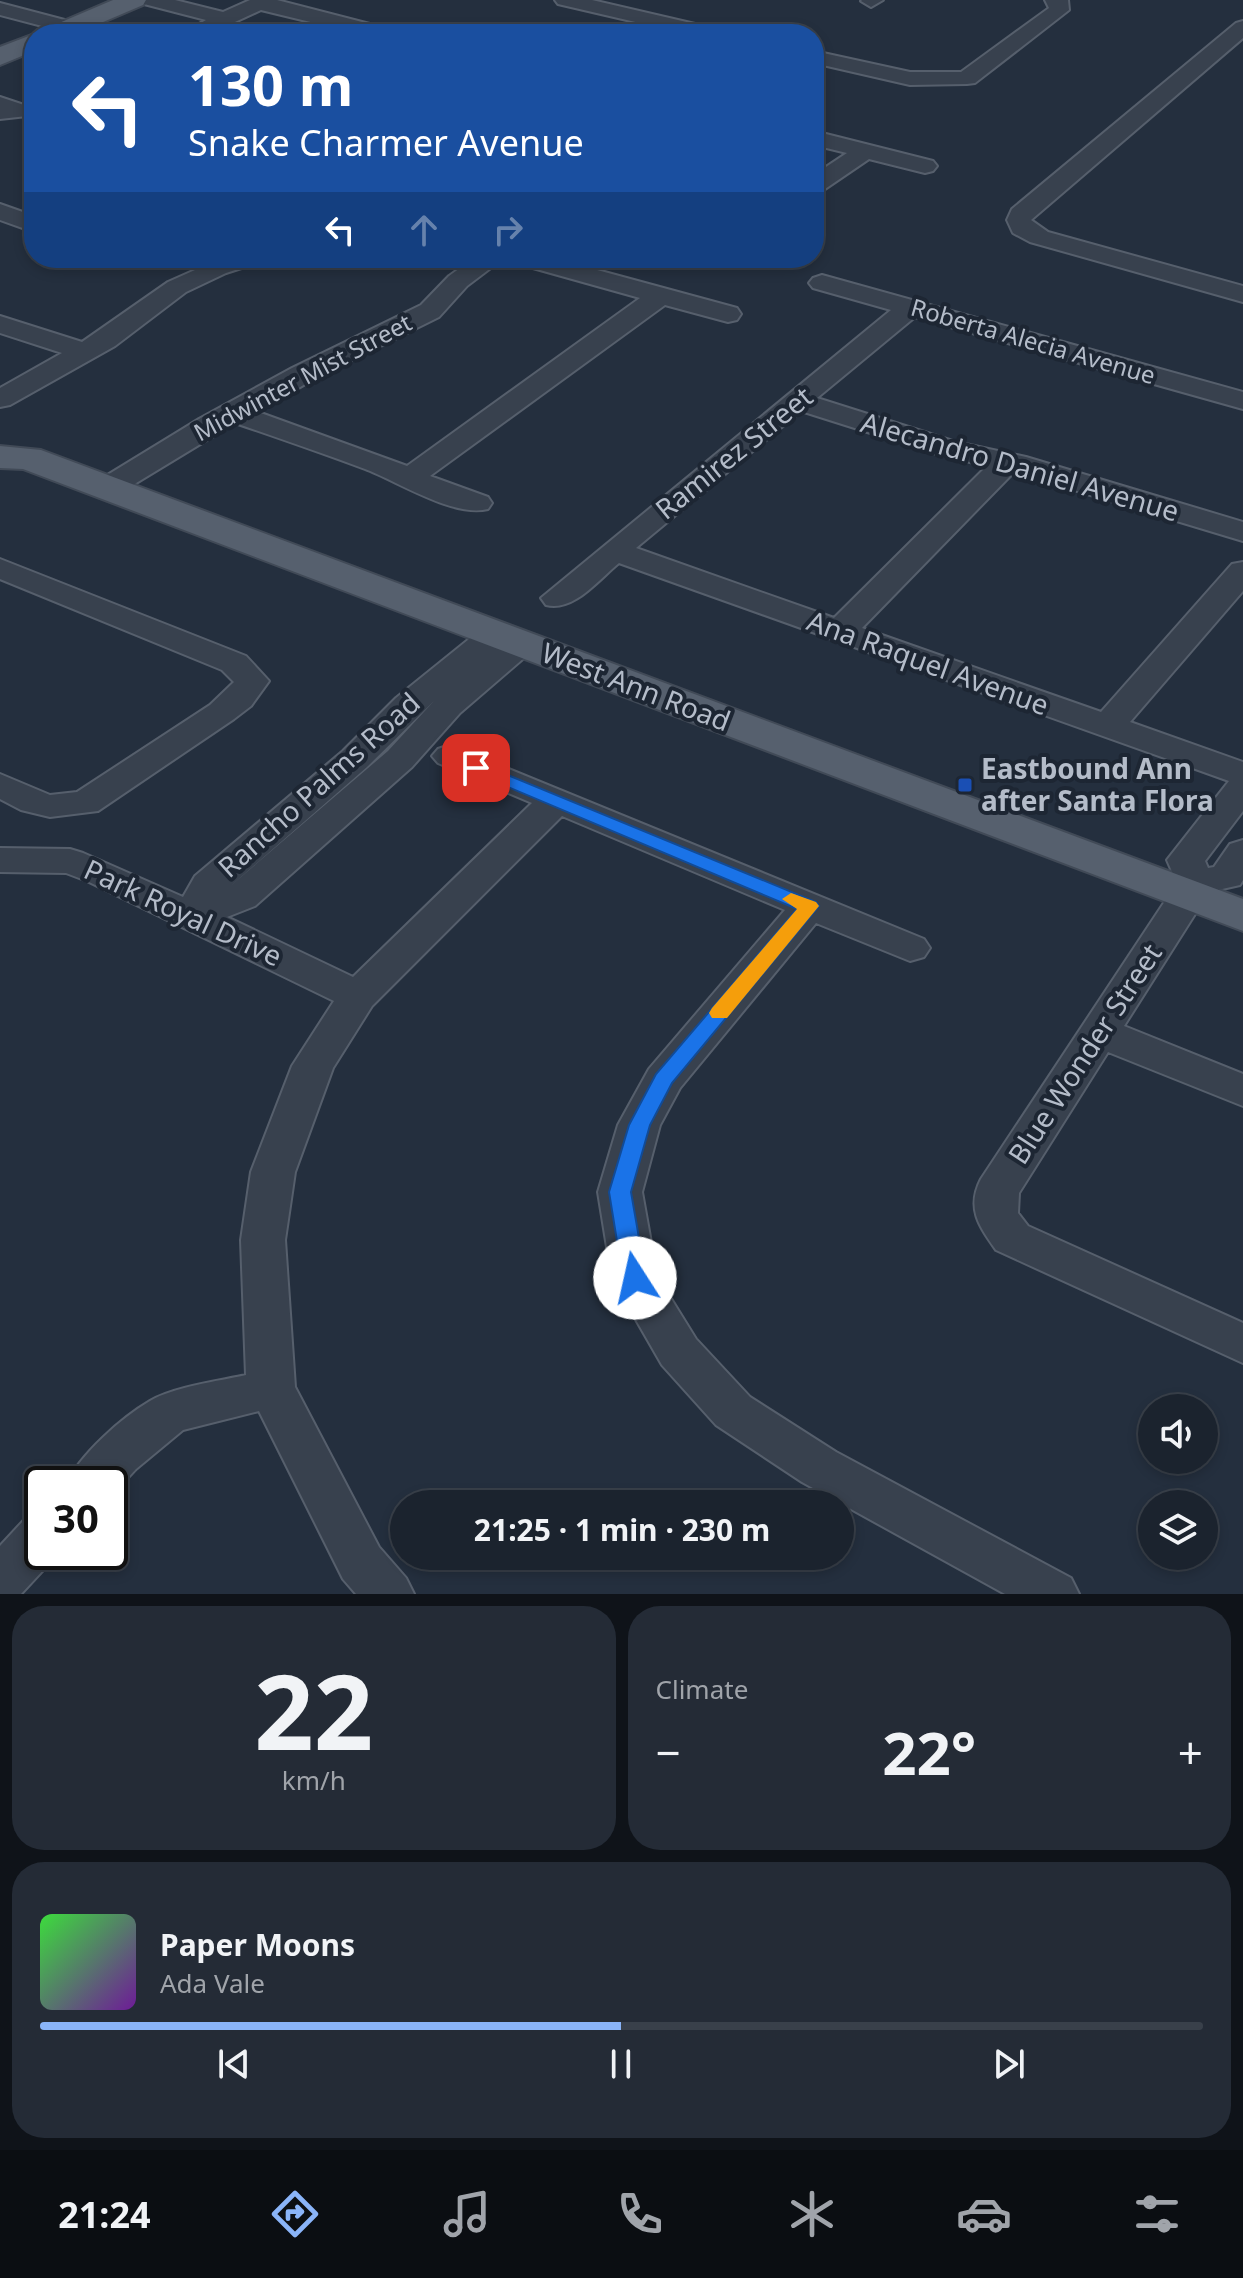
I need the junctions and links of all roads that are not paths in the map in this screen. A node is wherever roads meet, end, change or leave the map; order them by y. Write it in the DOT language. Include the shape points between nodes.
graph roads {
  1 [pos="134,0"];
  2 [pos="151,0"];
  3 [pos="565,0"];
  4 [pos="659,0"];
  5 [pos="1057,1"];
  6 [pos="264,2"];
  7 [pos="0,9"];
  8 [pos="631,15"];
  9 [pos="226,19"];
  10 [pos="42,24"];
  11 [pos="78,24"];
  12 [pos="215,24"];
  13 [pos="348,24"];
  14 [pos="670,24"];
  15 [pos="1243,27"];
  16 [pos="24,46"];
  17 [pos="0,57"];
  18 [pos="824,59"];
  19 [pos="824,141"];
  20 [pos="865,151"];
  21 [pos="925,166"];
  22 [pos="824,179"];
  23 [pos="0,211"];
  24 [pos="24,221"];
  25 [pos="199,268"];
  26 [pos="219,268"];
  27 [pos="477,268"];
  28 [pos="560,268"];
  29 [pos="208,272"];
  30 [pos="822,283"];
  31 [pos="1243,294"];
  32 [pos="660,296"];
  33 [pos="910,308"];
  34 [pos="728,314"];
  35 [pos="0,324"];
  36 [pos="85,352"];
  37 [pos="7,396"];
  38 [pos="797,401"];
  39 [pos="1243,401"];
  40 [pos="234,413"];
  41 [pos="9,449"];
  42 [pos="1008,461"];
  43 [pos="409,478"];
  44 [pos="107,488"];
  45 [pos="477,503"];
  46 [pos="1243,532"];
  47 [pos="614,551"];
  48 [pos="0,568"];
  49 [pos="1243,571"];
  50 [pos="557,598"];
  51 [pos="839,632"];
  52 [pos="509,640"];
  53 [pos="1107,727"];
  54 [pos="450,756"];
  55 [pos="1243,774"];
  56 [pos="0,785"];
  57 [pos="1243,787"];
  58 [pos="556,801"];
  59 [pos="1243,852"];
  60 [pos="0,860"];
  61 [pos="1192,889"];
  62 [pos="810,906"];
  63 [pos="1243,916"];
  64 [pos="193,917"];
  65 [pos="910,948"];
  66 [pos="358,996"];
  67 [pos="1099,1032"];
  68 [pos="1243,1091"];
  69 [pos="1243,1344"];
  70 [pos="271,1388"];
  71 [pos="108,1466"];
  72 [pos="24,1555"];
  73 [pos="0,1581"];
  74 [pos="388,1594"];
  75 [pos="1053,1594"];
  1 -- 11 [label="main road"];
  2 -- 9 [label="street"];
  3 -- 8 [label="street"];
  4 -- 8 [label="street"];
  5 -- 18 [label="street" via="1059,10 967,78 921,80"];
  6 -- 9 [label="street"];
  6 -- 13 [label="street"];
  7 -- 10 [label="street"];
  8 -- 14 [label="street"];
  9 -- 12 [label="street"];
  15 -- 31 [label="street" via="1019,220 1022,228 1039,237"];
  16 -- 17 [label="main road"];
  19 -- 20 [label="street"];
  20 -- 21 [label="street"];
  20 -- 22 [label="street"];
  23 -- 24 [label="street"];
  25 -- 29 [label="street"];
  26 -- 29 [label="street"];
  27 -- 40 [label="street, Midwinter Mist Street" via="430,311"];
  28 -- 32 [label="street"];
  29 -- 36 [label="street" via="177,287"];
  30 -- 33 [label="street, Roberta Alecia Avenue"];
  32 -- 34 [label="street"];
  32 -- 43 [label="street"];
  33 -- 38 [label="street, Ramirez Street"];
  33 -- 39 [label="street, Roberta Alecia Avenue"];
  35 -- 36 [label="street"];
  36 -- 37 [label="street"];
  38 -- 42 [label="street, Alecandro Daniel Avenue" via="950,449"];
  38 -- 47 [label="street, Ramirez Street"];
  40 -- 43 [label="street"];
  40 -- 44 [label="street, Midwinter Mist Street"];
  41 -- 44 [label="main road, West Ann Road"];
  42 -- 46 [label="street, Alecandro Daniel Avenue"];
  42 -- 51 [label="street"];
  43 -- 45 [label="street"];
  44 -- 52 [label="main road, West Ann Road"];
  47 -- 50 [label="street, Ramirez Street"];
  47 -- 51 [label="street, Ana Raquel Avenue"];
  48 -- 56 [label="street" via="234,663 252,681 222,712 85,803 34,802"];
  49 -- 53 [label="street"];
  51 -- 53 [label="street, Ana Raquel Avenue"];
  52 -- 61 [label="main road, West Ann Road"];
  52 -- 64 [label="street, Rancho Palms Road" via="400,759 242,897"];
  53 -- 55 [label="street, Ana Raquel Avenue"];
  54 -- 58 [label="street"];
  57 -- 61 [label="street" via="1186,860"];
  58 -- 62 [label="street"];
  58 -- 66 [label="street"];
  59 -- 61 [label="street" via="1227,876"];
  60 -- 64 [label="street, Park Royal Drive" via="70,861"];
  61 -- 63 [label="main road, West Ann Road"];
  61 -- 67 [label="street, Blue Wonder Street"];
  62 -- 65 [label="street"];
  62 -- 75 [label="street" via="664,1079 639,1125 620,1192 635,1278 679,1352 733,1411 819,1467"];
  64 -- 66 [label="street, Park Royal Drive"];
  66 -- 70 [label="street" via="313,1066 273,1172 263,1240"];
  67 -- 68 [label="street"];
  67 -- 69 [label="street, Blue Wonder Street" via="997,1191 996,1216 1012,1238"];
  70 -- 71 [label="street" via="168,1414"];
  70 -- 74 [label="street" via="361,1563"];
  72 -- 73 [label="street"];
}
